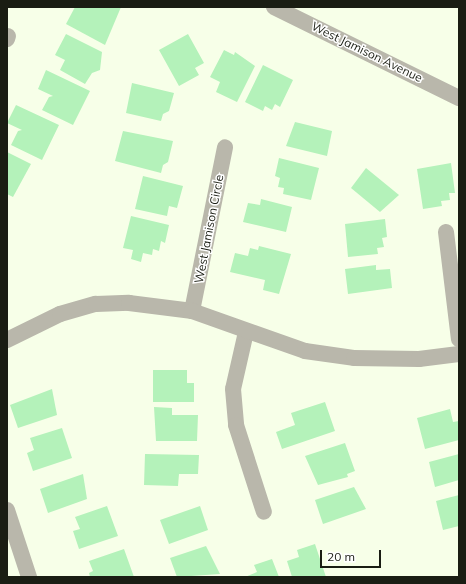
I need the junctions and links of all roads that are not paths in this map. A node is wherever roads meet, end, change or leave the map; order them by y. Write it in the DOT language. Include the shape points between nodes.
graph roads {
  1 [pos="274,7"];
  2 [pos="459,98"];
  3 [pos="225,148"];
  4 [pos="446,232"];
  5 [pos="192,311"];
  6 [pos="246,332"];
  7 [pos="459,339"];
  8 [pos="7,340"];
  9 [pos="459,354"];
  10 [pos="7,510"];
  11 [pos="264,512"];
  12 [pos="29,577"];
  1 -- 2 [label="street, West Jamison Avenue"];
  3 -- 5 [label="street, West Jamison Circle"];
  4 -- 7 [label="street"];
  5 -- 6 [label="street"];
  5 -- 8 [label="street" via="128,303 96,304 60,314"];
  6 -- 9 [label="street" via="305,352 354,358 419,359"];
  6 -- 11 [label="street" via="233,389 236,425"];
  10 -- 12 [label="street"];
}
